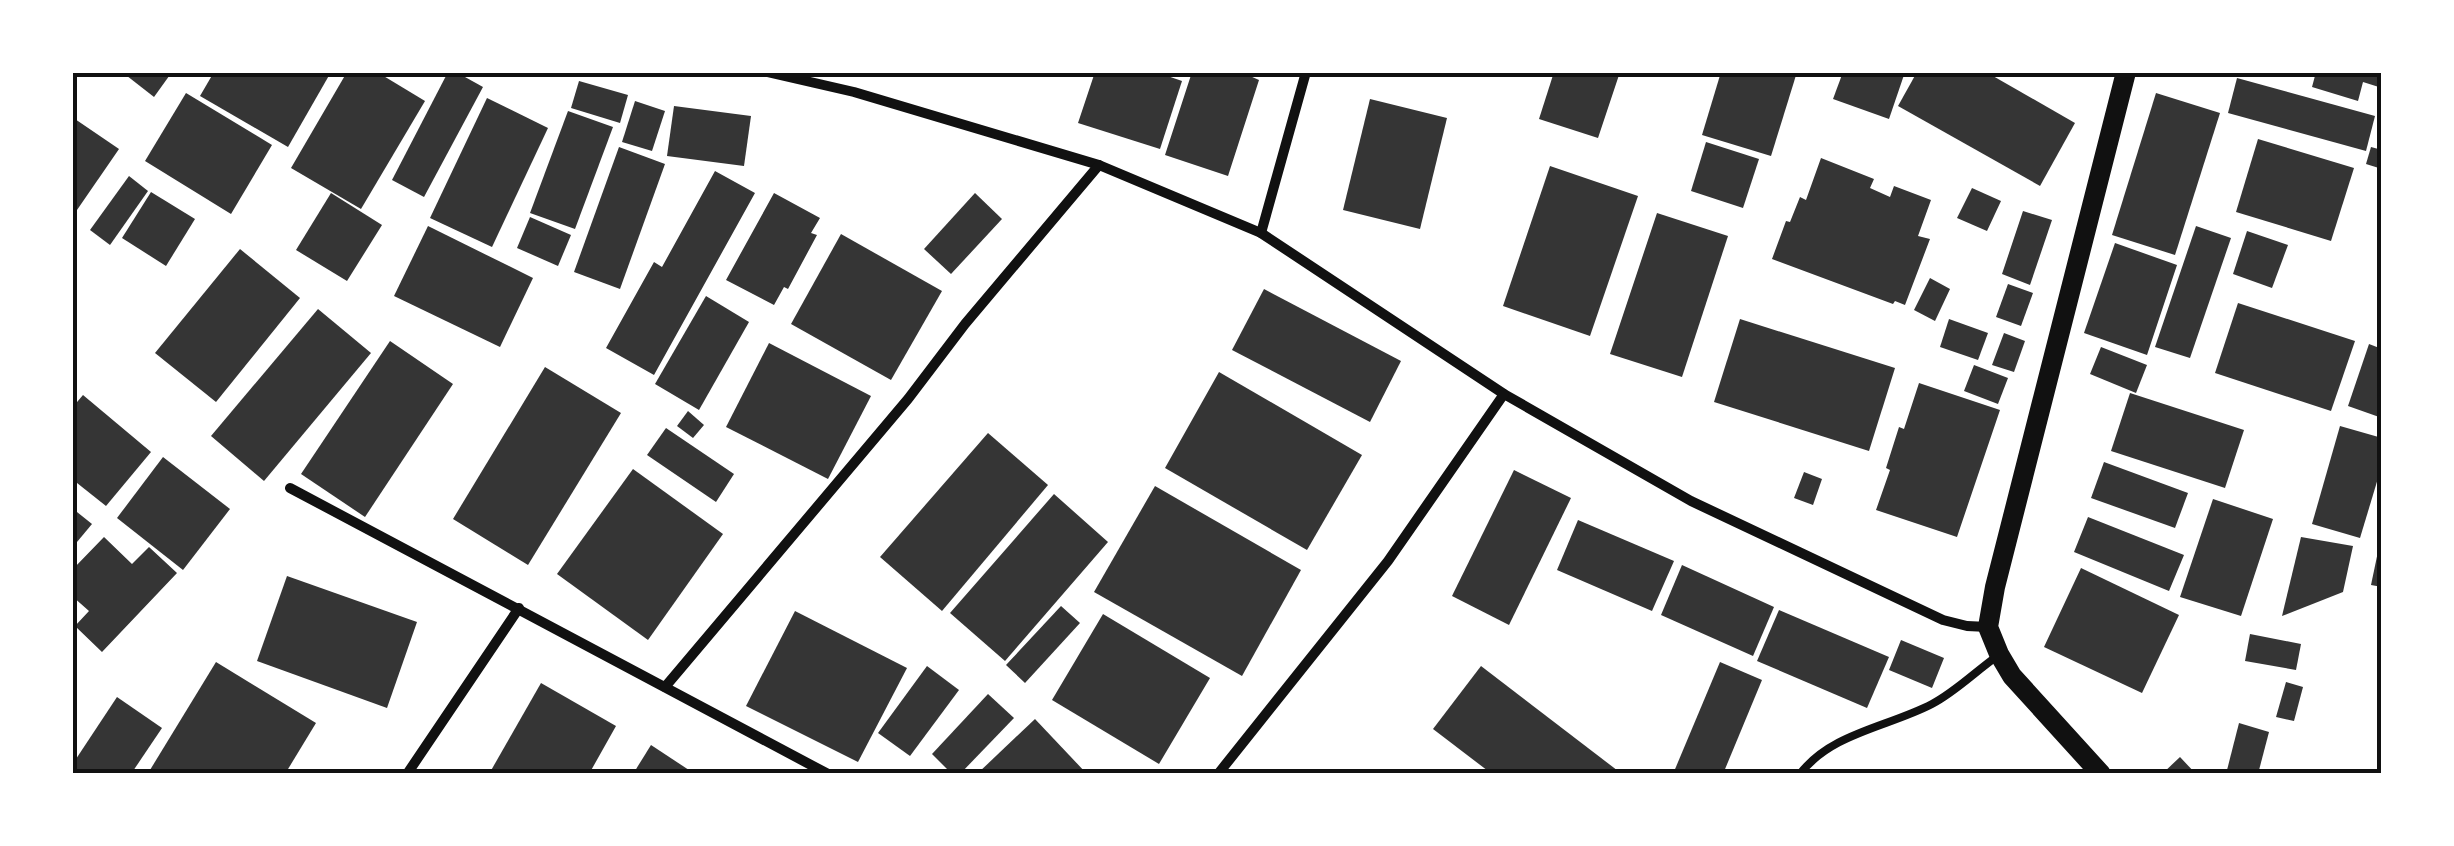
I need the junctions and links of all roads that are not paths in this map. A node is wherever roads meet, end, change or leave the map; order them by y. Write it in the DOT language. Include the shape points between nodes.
graph roads {
  1 [pos="767,72"];
  2 [pos="1306,72"];
  3 [pos="2126,72"];
  4 [pos="1099,165"];
  5 [pos="1261,233"];
  6 [pos="1504,394"];
  7 [pos="290,488"];
  8 [pos="519,608"];
  9 [pos="1988,627"];
  10 [pos="1999,654"];
  11 [pos="664,687"];
  12 [pos="407,774"];
  13 [pos="828,774"];
  14 [pos="1218,774"];
  15 [pos="1800,774"];
  16 [pos="2102,774"];
  1 -- 4 [label="street"];
  2 -- 5 [label="street"];
  3 -- 9 [label="main road"];
  4 -- 5 [label="street"];
  4 -- 11 [label="street"];
  5 -- 6 [label="street"];
  6 -- 9 [label="street" via="1691,501 1944,620"];
  6 -- 14 [label="street" via="1388,561"];
  7 -- 8 [label="street"];
  8 -- 11 [label="street"];
  8 -- 12 [label="street"];
  9 -- 10 [label="main road"];
  10 -- 15 [label="lane" via="1936,702 1832,744"];
  10 -- 16 [label="main road"];
  11 -- 13 [label="street"];
}
